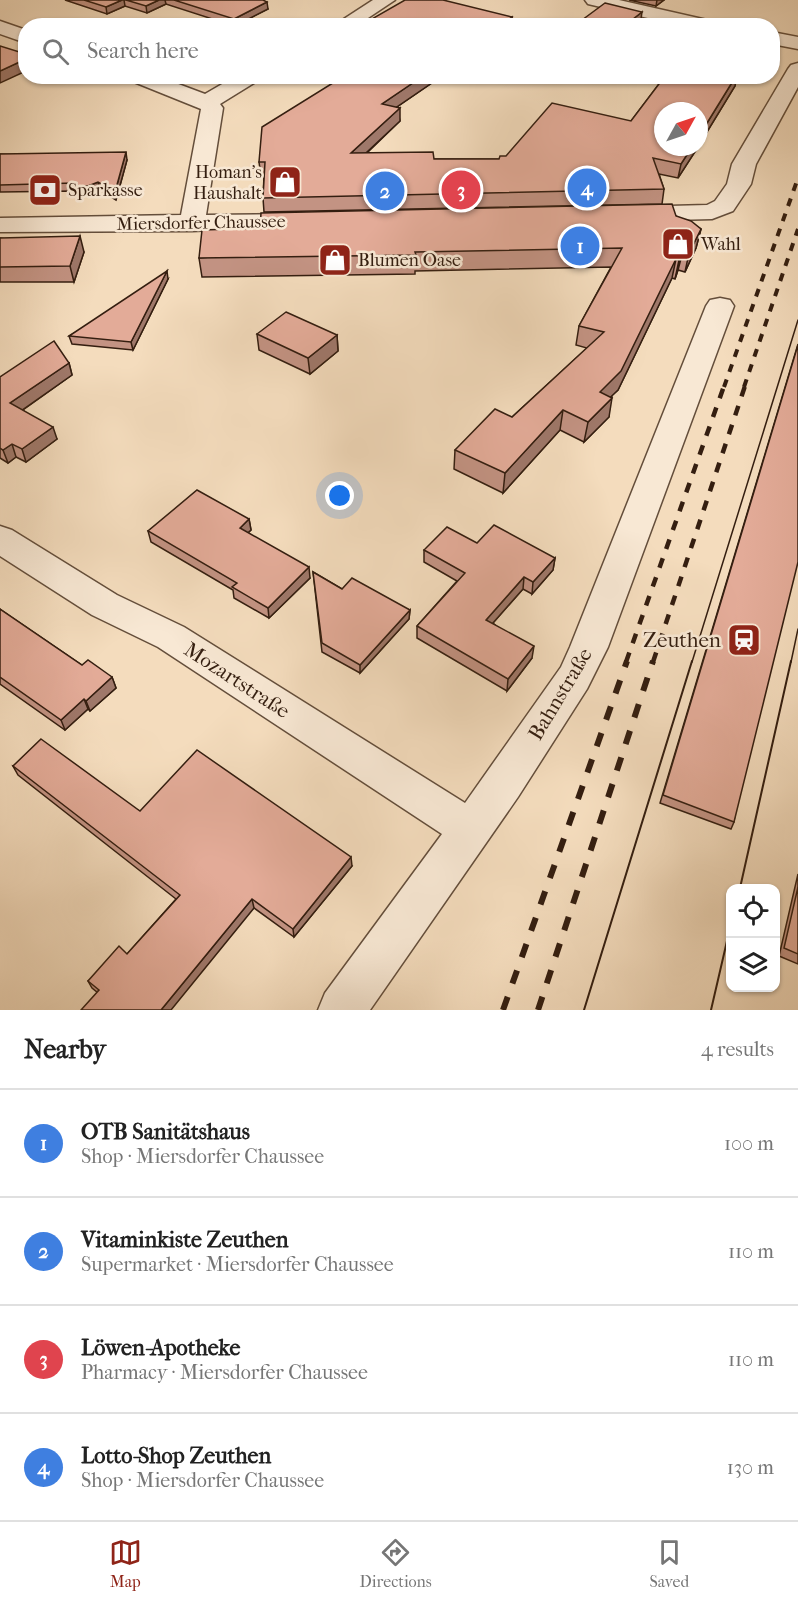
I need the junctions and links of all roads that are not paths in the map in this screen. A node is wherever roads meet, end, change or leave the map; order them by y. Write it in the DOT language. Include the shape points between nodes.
graph roads {
  1 [pos="386,0"];
  2 [pos="594,0"];
  3 [pos="356,18"];
  4 [pos="674,18"];
  5 [pos="0,27"];
  6 [pos="18,34"];
  7 [pos="780,40"];
  8 [pos="798,43"];
  9 [pos="798,69"];
  10 [pos="158,84"];
  11 [pos="238,84"];
  12 [pos="207,102"];
  13 [pos="610,214"];
  14 [pos="324,221"];
  15 [pos="192,224"];
  16 [pos="0,225"];
  17 [pos="720,306"];
  18 [pos="0,539"];
  19 [pos="470,830"];
  20 [pos="342,1010"];
  1 -- 3 [label="street"];
  2 -- 4 [label="street"];
  5 -- 6 [label="street"];
  7 -- 8 [label="street"];
  9 -- 13 [label="street" via="724,206 712,212"];
  10 -- 12 [label="street"];
  11 -- 12 [label="street"];
  12 -- 15 [label="street" via="212,108"];
  14 -- 15 [label="street, Miersdorfer Chaussee"];
  15 -- 16 [label="street, Miersdorfer Chaussee"];
  17 -- 19 [label="street, Bahnstraße" via="589,647 574,678"];
  18 -- 19 [label="street, Mozartstraße" via="75,587 171,638"];
  19 -- 20 [label="street, Bahnstraße"];
}
